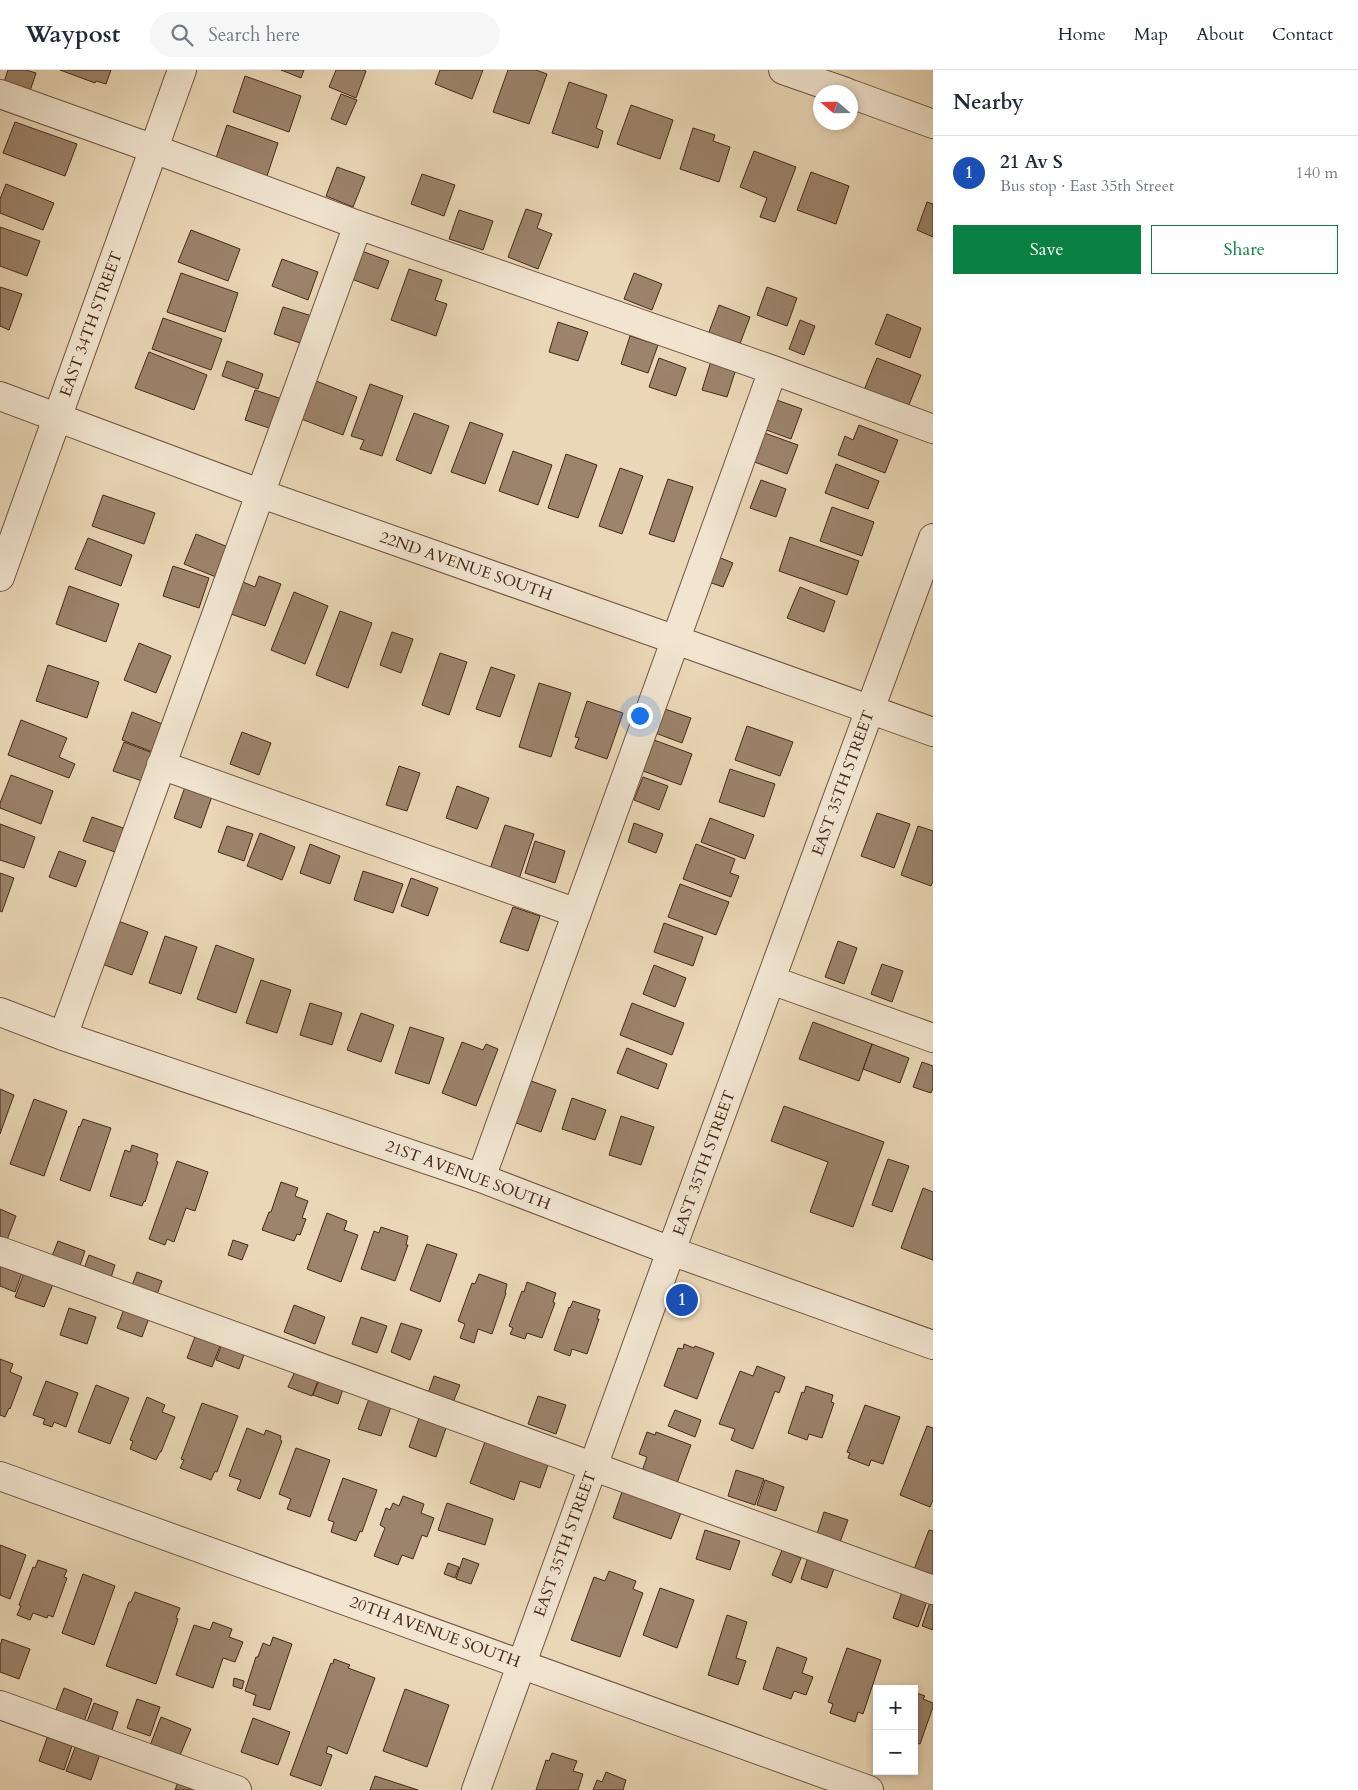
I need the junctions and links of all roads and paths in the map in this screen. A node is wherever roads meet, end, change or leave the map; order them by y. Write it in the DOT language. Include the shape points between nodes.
graph roads {
  1 [pos="182,70"];
  2 [pos="783,70"];
  3 [pos="826,85"];
  4 [pos="0,94"];
  5 [pos="858,97"];
  6 [pos="933,124"];
  7 [pos="154,149"];
  8 [pos="358,225"];
  9 [pos="773,370"];
  10 [pos="0,396"];
  11 [pos="57,416"];
  12 [pos="933,429"];
  13 [pos="259,493"];
  14 [pos="933,538"];
  15 [pos="0,577"];
  16 [pos="676,640"];
  17 [pos="870,709"];
  18 [pos="933,732"];
  19 [pos="161,765"];
  20 [pos="577,913"];
  21 [pos="771,980"];
  22 [pos="0,1012"];
  23 [pos="63,1036"];
  24 [pos="933,1038"];
  25 [pos="480,1178"];
  26 [pos="671,1250"];
  27 [pos="0,1251"];
  28 [pos="933,1345"];
  29 [pos="593,1466"];
  30 [pos="0,1476"];
  31 [pos="933,1590"];
  32 [pos="521,1663"];
  33 [pos="0,1706"];
  34 [pos="237,1790"];
  35 [pos="476,1790"];
  36 [pos="869,1790"];
  1 -- 7 [label="street, EAST 34TH STREET"];
  2 -- 3 [label="street"];
  4 -- 7 [label="street"];
  5 -- 6 [label="street"];
  7 -- 8 [label="street"];
  7 -- 11 [label="street, EAST 34TH STREET"];
  8 -- 9 [label="street"];
  8 -- 13 [label="street"];
  9 -- 12 [label="street"];
  9 -- 16 [label="street"];
  10 -- 11 [label="street, 22ND AVENUE SOUTH"];
  11 -- 13 [label="street, 22ND AVENUE SOUTH"];
  11 -- 15 [label="street, EAST 34TH STREET"];
  13 -- 16 [label="street, 22ND AVENUE SOUTH"];
  13 -- 19 [label="street"];
  14 -- 17 [label="street, EAST 35TH STREET"];
  16 -- 17 [label="street, 22ND AVENUE SOUTH"];
  16 -- 20 [label="street"];
  17 -- 18 [label="street, 22ND AVENUE SOUTH"];
  17 -- 21 [label="street, EAST 35TH STREET"];
  19 -- 20 [label="street"];
  19 -- 23 [label="street"];
  20 -- 25 [label="street"];
  21 -- 24 [label="street"];
  21 -- 26 [label="street, EAST 35TH STREET"];
  22 -- 23 [label="street, 21ST AVENUE SOUTH"];
  23 -- 25 [label="street, 21ST AVENUE SOUTH"];
  25 -- 26 [label="street, 21ST AVENUE SOUTH"];
  26 -- 28 [label="street, 21ST AVENUE SOUTH"];
  26 -- 29 [label="street, EAST 35TH STREET"];
  27 -- 29 [label="street"];
  29 -- 31 [label="street"];
  29 -- 32 [label="street, EAST 35TH STREET"];
  30 -- 32 [label="street, 20TH AVENUE SOUTH"];
  32 -- 35 [label="street, EAST 35TH STREET"];
  32 -- 36 [label="street, 20TH AVENUE SOUTH"];
  33 -- 34 [label="street"];
}
